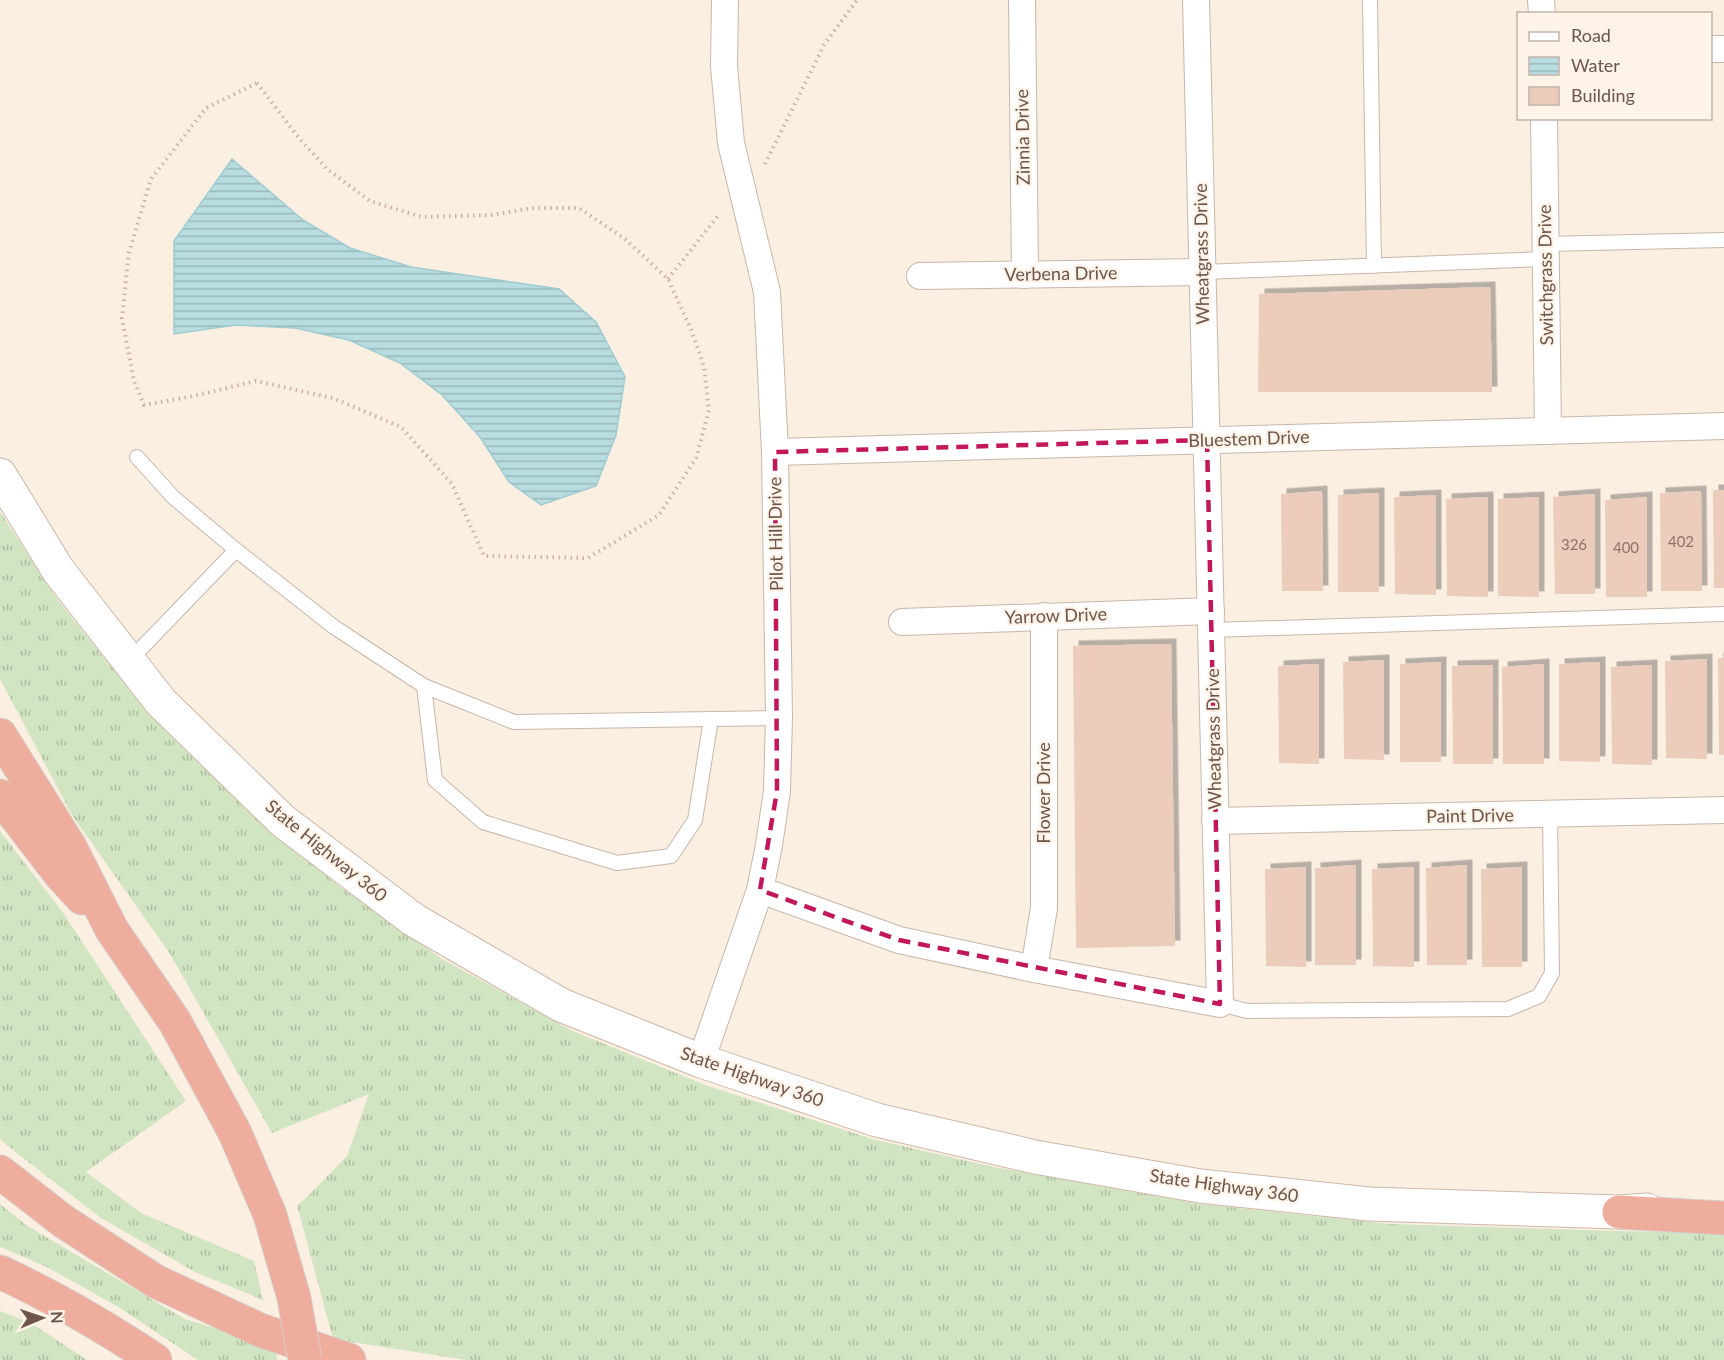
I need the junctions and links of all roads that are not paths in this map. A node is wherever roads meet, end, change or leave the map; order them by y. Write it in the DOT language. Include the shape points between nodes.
graph roads {
  1 [pos="725,0"];
  2 [pos="1022,0"];
  3 [pos="1196,0"];
  4 [pos="1370,0"];
  5 [pos="1544,120"];
  6 [pos="1724,240"];
  7 [pos="1545,252"];
  8 [pos="1374,266"];
  9 [pos="1203,272"];
  10 [pos="1025,275"];
  11 [pos="920,276"];
  12 [pos="1724,426"];
  13 [pos="1548,431"];
  14 [pos="1207,440"];
  15 [pos="775,452"];
  16 [pos="137,457"];
  17 [pos="0,475"];
  18 [pos="236,550"];
  19 [pos="1724,614"];
  20 [pos="1044,616"];
  21 [pos="1211,620"];
  22 [pos="902,622"];
  23 [pos="129,661"];
  24 [pos="424,686"];
  25 [pos="779,718"];
  26 [pos="711,719"];
  27 [pos="0,735"];
  28 [pos="0,796"];
  29 [pos="1724,810"];
  30 [pos="1550,814"];
  31 [pos="1215,821"];
  32 [pos="760,890"];
  33 [pos="112,930"];
  34 [pos="1034,969"];
  35 [pos="1220,1004"];
  36 [pos="701,1061"];
  37 [pos="0,1172"];
  38 [pos="1724,1203"];
  39 [pos="1619,1212"];
  40 [pos="1724,1218"];
  41 [pos="0,1272"];
  42 [pos="155,1360"];
  43 [pos="305,1360"];
  44 [pos="349,1360"];
  1 -- 15 [label="street, Pilot Hill Drive" via="724,66 731,143 767,292"];
  2 -- 10 [label="street, Zinnia Drive"];
  3 -- 9 [label="street, Wheatgrass Drive"];
  4 -- 8 [label="lane"];
  5 -- 7 [label="street, Switchgrass Drive"];
  6 -- 7 [label="lane"];
  7 -- 8 [label="lane"];
  7 -- 13 [label="street, Switchgrass Drive"];
  8 -- 9 [label="lane"];
  9 -- 10 [label="street, Verbena Drive"];
  9 -- 14 [label="street, Wheatgrass Drive"];
  10 -- 11 [label="street, Verbena Drive"];
  12 -- 13 [label="street, Bluestem Drive"];
  13 -- 14 [label="street, Bluestem Drive"];
  14 -- 15 [label="street, Bluestem Drive"];
  14 -- 21 [label="street, Wheatgrass Drive"];
  15 -- 25 [label="street, Pilot Hill Drive"];
  16 -- 18 [label="lane" via="173,497"];
  17 -- 23 [label="main road, State Highway 360" via="58,570"];
  18 -- 23 [label="lane"];
  18 -- 24 [label="lane" via="334,627"];
  19 -- 21 [label="lane"];
  20 -- 21 [label="street, Yarrow Drive"];
  20 -- 22 [label="street, Yarrow Drive"];
  20 -- 34 [label="street, Flower Drive" via="1044,908"];
  21 -- 31 [label="street, Wheatgrass Drive"];
  23 -- 36 [label="main road, State Highway 360" via="161,702 283,821 414,921 561,1005"];
  24 -- 26 [label="lane" via="514,722"];
  24 -- 26 [label="lane" via="435,780 483,822 617,863 670,856 695,820"];
  25 -- 26 [label="lane"];
  25 -- 32 [label="street, Pilot Hill Drive" via="777,791"];
  27 -- 33 [label="highway" via="70,847"];
  28 -- 33 [label="highway" via="60,874"];
  29 -- 30 [label="street, Paint Drive"];
  30 -- 31 [label="street, Paint Drive"];
  30 -- 35 [label="lane" via="1552,974 1539,996 1508,1009 1247,1011"];
  31 -- 35 [label="street, Wheatgrass Drive"];
  32 -- 34 [label="street" via="899,940"];
  32 -- 36 [label="street, Pilot Hill Drive"];
  33 -- 43 [label="highway, bridge" via="175,1022 235,1133 270,1215 294,1298"];
  34 -- 35 [label="street"];
  36 -- 39 [label="main road, State Highway 360" via="877,1120 1035,1157 1188,1184 1369,1204"];
  37 -- 44 [label="highway" via="63,1221 155,1281 260,1330"];
  38 -- 39 [label="main road, State Highway 360"];
  39 -- 40 [label="highway"];
  41 -- 42 [label="highway" via="70,1307"];
}
